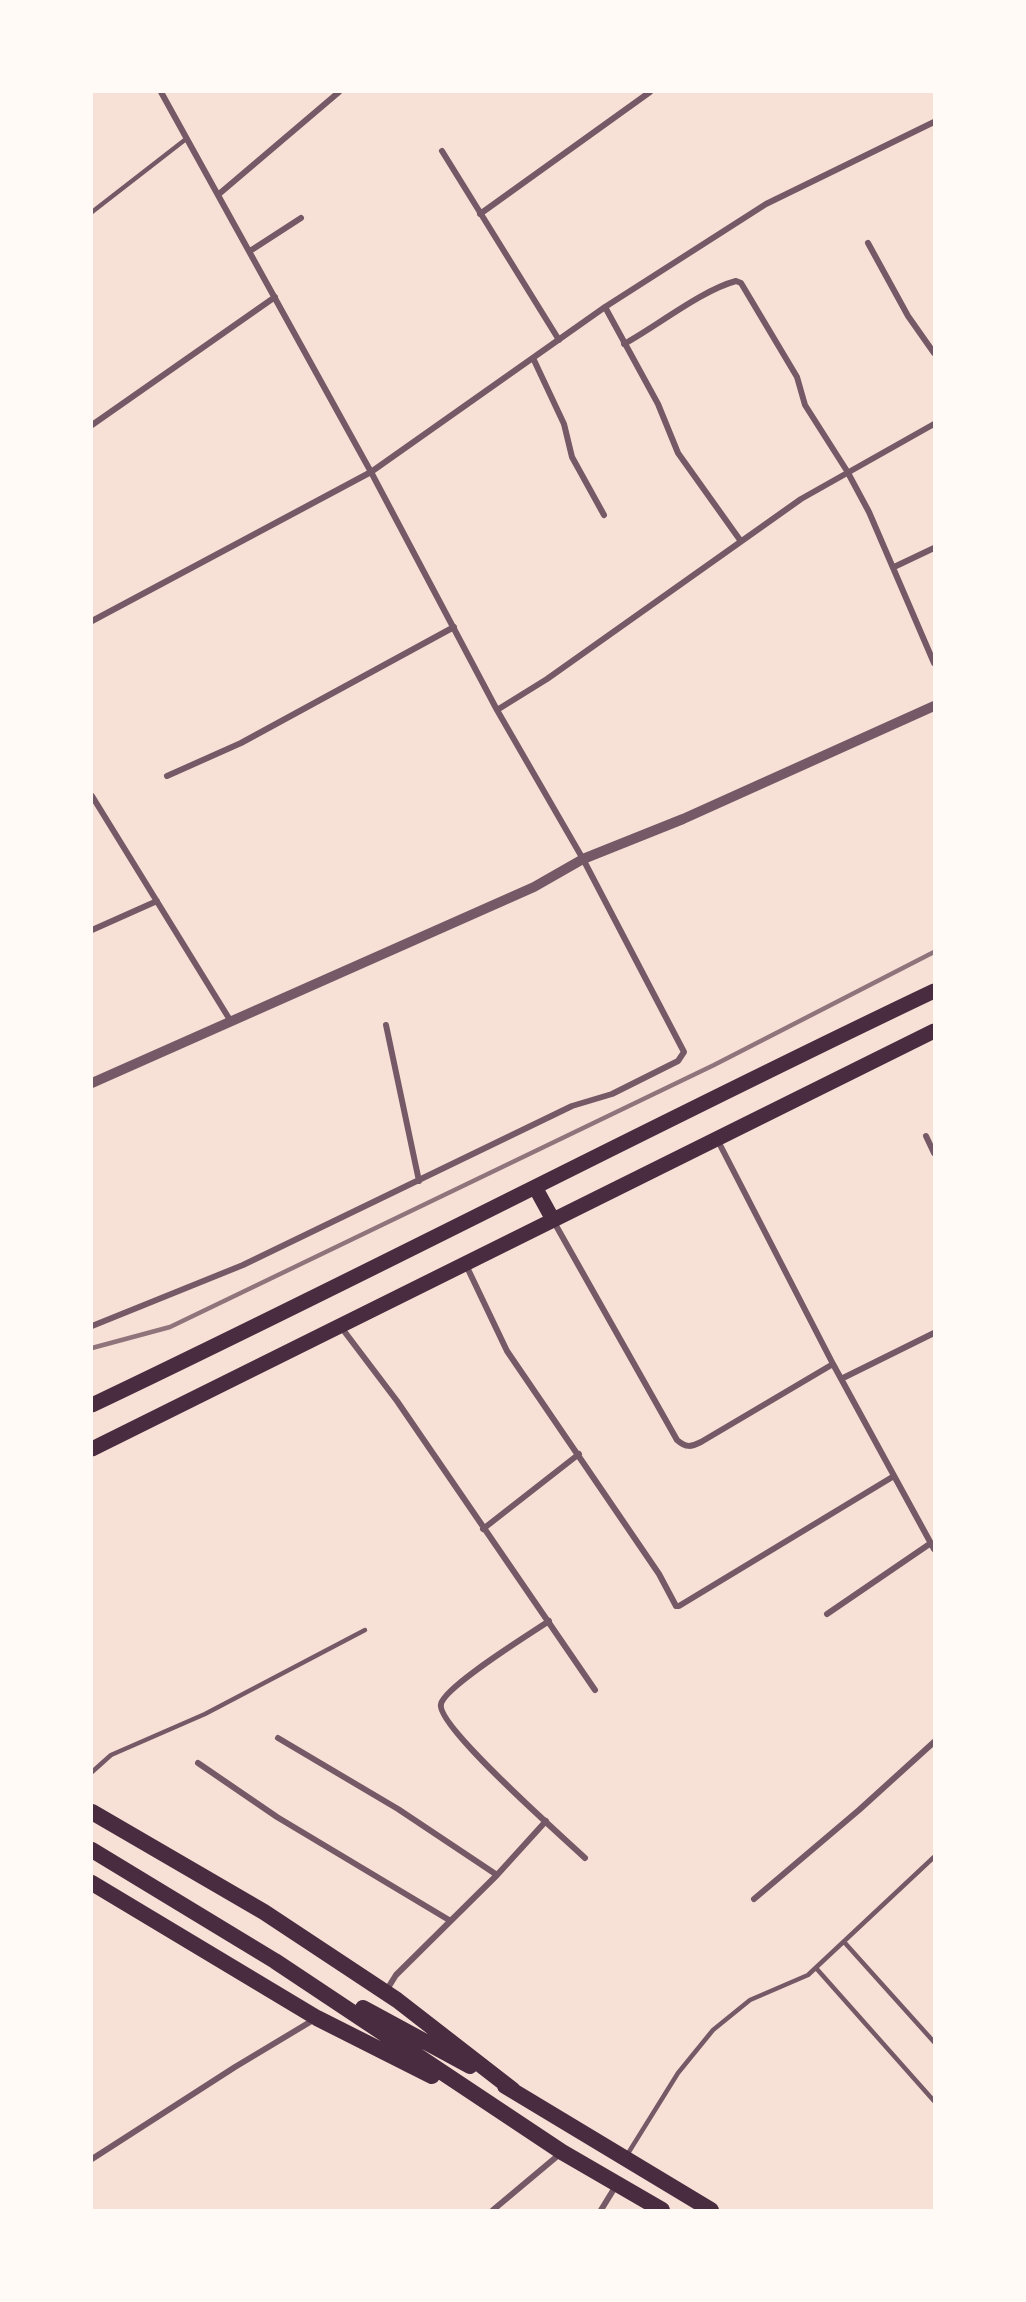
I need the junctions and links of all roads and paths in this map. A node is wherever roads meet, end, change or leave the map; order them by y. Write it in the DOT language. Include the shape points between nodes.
graph roads {
  1 [pos="161,92"];
  2 [pos="339,92"];
  3 [pos="650,92"];
  4 [pos="934,122"];
  5 [pos="186,139"];
  6 [pos="442,151"];
  7 [pos="219,194"];
  8 [pos="92,212"];
  9 [pos="480,214"];
  10 [pos="301,218"];
  11 [pos="868,243"];
  12 [pos="250,251"];
  13 [pos="275,297"];
  14 [pos="605,307"];
  15 [pos="559,340"];
  16 [pos="624,344"];
  17 [pos="934,352"];
  18 [pos="533,358"];
  19 [pos="934,424"];
  20 [pos="92,425"];
  21 [pos="847,471"];
  22 [pos="371,472"];
  23 [pos="604,516"];
  24 [pos="740,540"];
  25 [pos="934,548"];
  26 [pos="894,567"];
  27 [pos="92,621"];
  28 [pos="454,627"];
  29 [pos="934,663"];
  30 [pos="934,706"];
  31 [pos="497,710"];
  32 [pos="167,776"];
  33 [pos="92,796"];
  34 [pos="583,859"];
  35 [pos="157,901"];
  36 [pos="92,930"];
  37 [pos="934,991"];
  38 [pos="230,1020"];
  39 [pos="386,1025"];
  40 [pos="934,1031"];
  41 [pos="92,1083"];
  42 [pos="926,1136"];
  43 [pos="717,1139"];
  44 [pos="934,1153"];
  45 [pos="419,1181"];
  46 [pos="535,1187"];
  47 [pos="552,1218"];
  48 [pos="465,1263"];
  49 [pos="92,1326"];
  50 [pos="341,1328"];
  51 [pos="934,1334"];
  52 [pos="833,1364"];
  53 [pos="841,1379"];
  54 [pos="92,1405"];
  55 [pos="92,1449"];
  56 [pos="579,1454"];
  57 [pos="894,1476"];
  58 [pos="483,1529"];
  59 [pos="933,1546"];
  60 [pos="827,1614"];
  61 [pos="549,1622"];
  62 [pos="365,1630"];
  63 [pos="595,1690"];
  64 [pos="278,1738"];
  65 [pos="934,1742"];
  66 [pos="198,1763"];
  67 [pos="92,1772"];
  68 [pos="92,1812"];
  69 [pos="546,1821"];
  70 [pos="97,1853"];
  71 [pos="934,1857"];
  72 [pos="585,1858"];
  73 [pos="497,1875"];
  74 [pos="92,1884"];
  75 [pos="754,1899"];
  76 [pos="449,1920"];
  77 [pos="845,1943"];
  78 [pos="275,1961"];
  79 [pos="816,1968"];
  80 [pos="385,1992"];
  81 [pos="317,2018"];
  82 [pos="934,2042"];
  83 [pos="513,2090"];
  84 [pos="934,2101"];
  85 [pos="484,2102"];
  86 [pos="562,2152"];
  87 [pos="92,2158"];
  88 [pos="625,2159"];
  89 [pos="617,2184"];
  90 [pos="493,2211"];
  91 [pos="601,2211"];
  92 [pos="662,2211"];
  93 [pos="711,2211"];
  1 -- 5 [label="street"];
  2 -- 7 [label="street"];
  3 -- 9 [label="street"];
  4 -- 14 [label="street" via="766,204"];
  5 -- 7 [label="street"];
  5 -- 8 [label="lane"];
  6 -- 9 [label="street"];
  7 -- 12 [label="street"];
  9 -- 15 [label="street"];
  10 -- 12 [label="street"];
  11 -- 17 [label="street"];
  12 -- 13 [label="street"];
  13 -- 20 [label="street"];
  13 -- 22 [label="street"];
  14 -- 15 [label="street"];
  14 -- 16 [label="street"];
  15 -- 18 [label="street"];
  16 -- 21 [label="street" via="710,292 729,283 741,283 797,377 805,405"];
  16 -- 24 [label="street" via="658,404 678,453"];
  18 -- 22 [label="street"];
  18 -- 23 [label="street" via="564,424 572,457"];
  19 -- 21 [label="street"];
  21 -- 24 [label="street"];
  21 -- 26 [label="street"];
  22 -- 27 [label="street"];
  22 -- 28 [label="street"];
  24 -- 31 [label="street" via="547,679"];
  25 -- 26 [label="street"];
  26 -- 29 [label="street"];
  28 -- 31 [label="street"];
  28 -- 32 [label="street" via="241,743"];
  30 -- 34 [label="street" via="683,819"];
  31 -- 34 [label="street"];
  33 -- 35 [label="street"];
  34 -- 38 [label="street" via="534,887"];
  34 -- 45 [label="street" via="684,1052 678,1061 612,1094 572,1106"];
  35 -- 36 [label="street"];
  35 -- 38 [label="street"];
  37 -- 46 [label="main road"];
  38 -- 41 [label="street"];
  39 -- 45 [label="street"];
  40 -- 43 [label="main road"];
  42 -- 44 [label="street"];
  43 -- 47 [label="main road"];
  43 -- 52 [label="street"];
  45 -- 49 [label="street" via="211,1279"];
  46 -- 47 [label="main road"];
  46 -- 54 [label="main road"];
  47 -- 48 [label="main road"];
  47 -- 52 [label="street" via="682,1445 692,1447"];
  48 -- 50 [label="main road"];
  48 -- 56 [label="street" via="507,1351"];
  50 -- 55 [label="main road"];
  50 -- 58 [label="street" via="397,1401"];
  51 -- 53 [label="street"];
  52 -- 53 [label="street"];
  53 -- 57 [label="street"];
  56 -- 57 [label="street" via="676,1606"];
  56 -- 58 [label="street"];
  57 -- 59 [label="street"];
  58 -- 61 [label="street"];
  59 -- 60 [label="street"];
  61 -- 63 [label="street"];
  61 -- 69 [label="street" via="475,1671 444,1697 440,1710 479,1758"];
  62 -- 67 [label="lane" via="205,1714 111,1755"];
  64 -- 73 [label="street" via="398,1809"];
  65 -- 75 [label="street"];
  66 -- 76 [label="street" via="277,1817"];
  68 -- 80 [label="highway" via="264,1911"];
  69 -- 72 [label="street"];
  69 -- 73 [label="street"];
  70 -- 78 [label="highway"];
  71 -- 77 [label="lane"];
  73 -- 76 [label="street"];
  74 -- 81 [label="highway"];
  76 -- 80 [label="street" via="396,1975"];
  77 -- 79 [label="lane"];
  77 -- 82 [label="lane"];
  78 -- 83 [label="highway"];
  78 -- 85 [label="highway"];
  79 -- 84 [label="lane"];
  79 -- 88 [label="lane" via="808,1976 750,2000 713,2030 678,2073"];
  80 -- 83 [label="highway"];
  81 -- 85 [label="highway"];
  81 -- 87 [label="street"];
  83 -- 88 [label="highway"];
  85 -- 86 [label="highway"];
  86 -- 89 [label="highway"];
  86 -- 90 [label="street"];
  88 -- 89 [label="highway"];
  88 -- 93 [label="highway"];
  89 -- 91 [label="street"];
  89 -- 92 [label="highway"];
}
